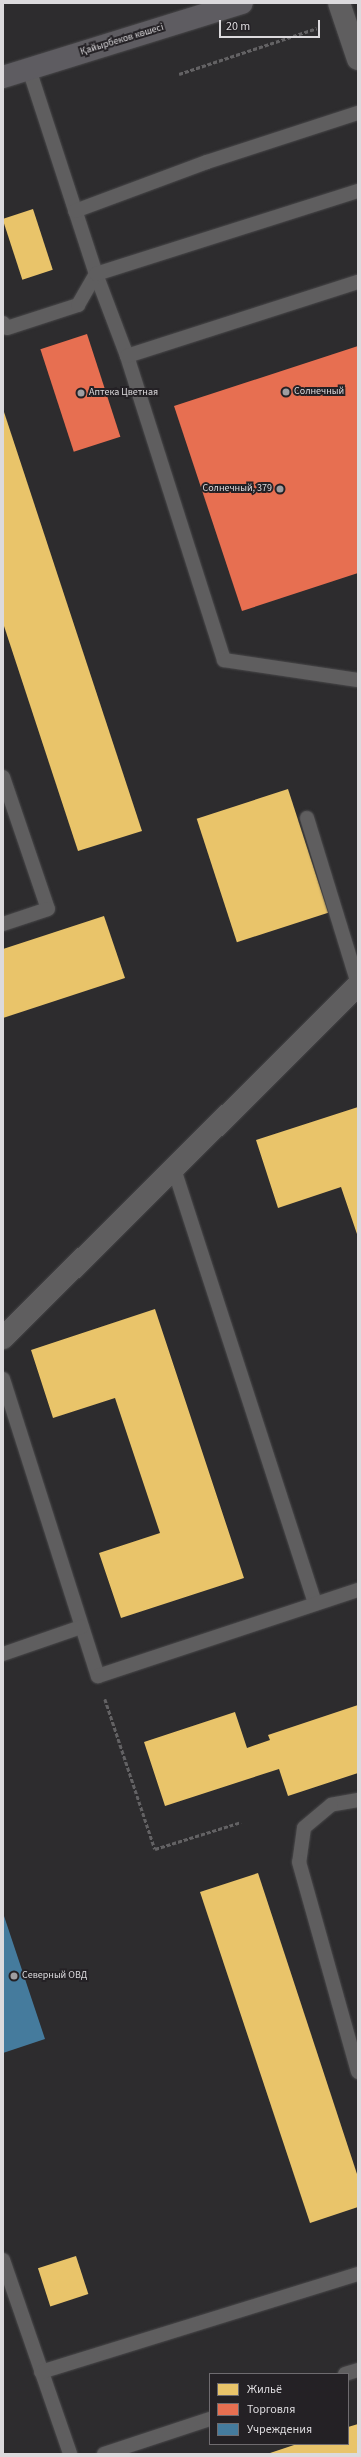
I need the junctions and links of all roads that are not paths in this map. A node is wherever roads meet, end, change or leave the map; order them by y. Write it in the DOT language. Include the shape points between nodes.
graph roads {
  1 [pos="242,3"];
  2 [pos="342,11"];
  3 [pos="358,59"];
  4 [pos="29,69"];
  5 [pos="3,77"];
  6 [pos="358,113"];
  7 [pos="358,191"];
  8 [pos="75,211"];
  9 [pos="96,274"];
  10 [pos="358,282"];
  11 [pos="3,323"];
  12 [pos="127,356"];
  13 [pos="358,680"];
  14 [pos="3,777"];
  15 [pos="307,818"];
  16 [pos="3,924"];
  17 [pos="358,985"];
  18 [pos="174,1169"];
  19 [pos="3,1338"];
  20 [pos="3,1379"];
  21 [pos="358,1590"];
  22 [pos="315,1604"];
  23 [pos="81,1627"];
  24 [pos="3,1654"];
  25 [pos="358,1800"];
  26 [pos="358,2072"];
  27 [pos="3,2260"];
  28 [pos="358,2274"];
  29 [pos="358,2370"];
  30 [pos="42,2372"];
  31 [pos="348,2373"];
  32 [pos="209,2419"];
  33 [pos="70,2454"];
  34 [pos="104,2454"];
  1 -- 4 [label="main road, Қайырбеков көшесі"];
  2 -- 3 [label="street"];
  4 -- 5 [label="main road, Қайырбеков көшесі"];
  4 -- 8 [label="lane"];
  6 -- 8 [label="lane" via="207,162"];
  7 -- 9 [label="lane"];
  8 -- 9 [label="lane"];
  9 -- 11 [label="lane" via="78,304 7,328"];
  9 -- 12 [label="lane"];
  10 -- 12 [label="lane"];
  12 -- 13 [label="lane" via="224,660"];
  14 -- 16 [label="lane" via="48,908"];
  15 -- 17 [label="lane"];
  17 -- 18 [label="street"];
  18 -- 19 [label="street"];
  18 -- 22 [label="lane"];
  20 -- 23 [label="lane"];
  21 -- 22 [label="lane"];
  22 -- 23 [label="lane" via="98,1676"];
  23 -- 24 [label="lane"];
  25 -- 26 [label="lane" via="331,1805 304,1828 299,1862"];
  27 -- 30 [label="lane"];
  28 -- 30 [label="lane"];
  29 -- 31 [label="lane"];
  30 -- 33 [label="lane"];
  32 -- 34 [label="lane"];
}
